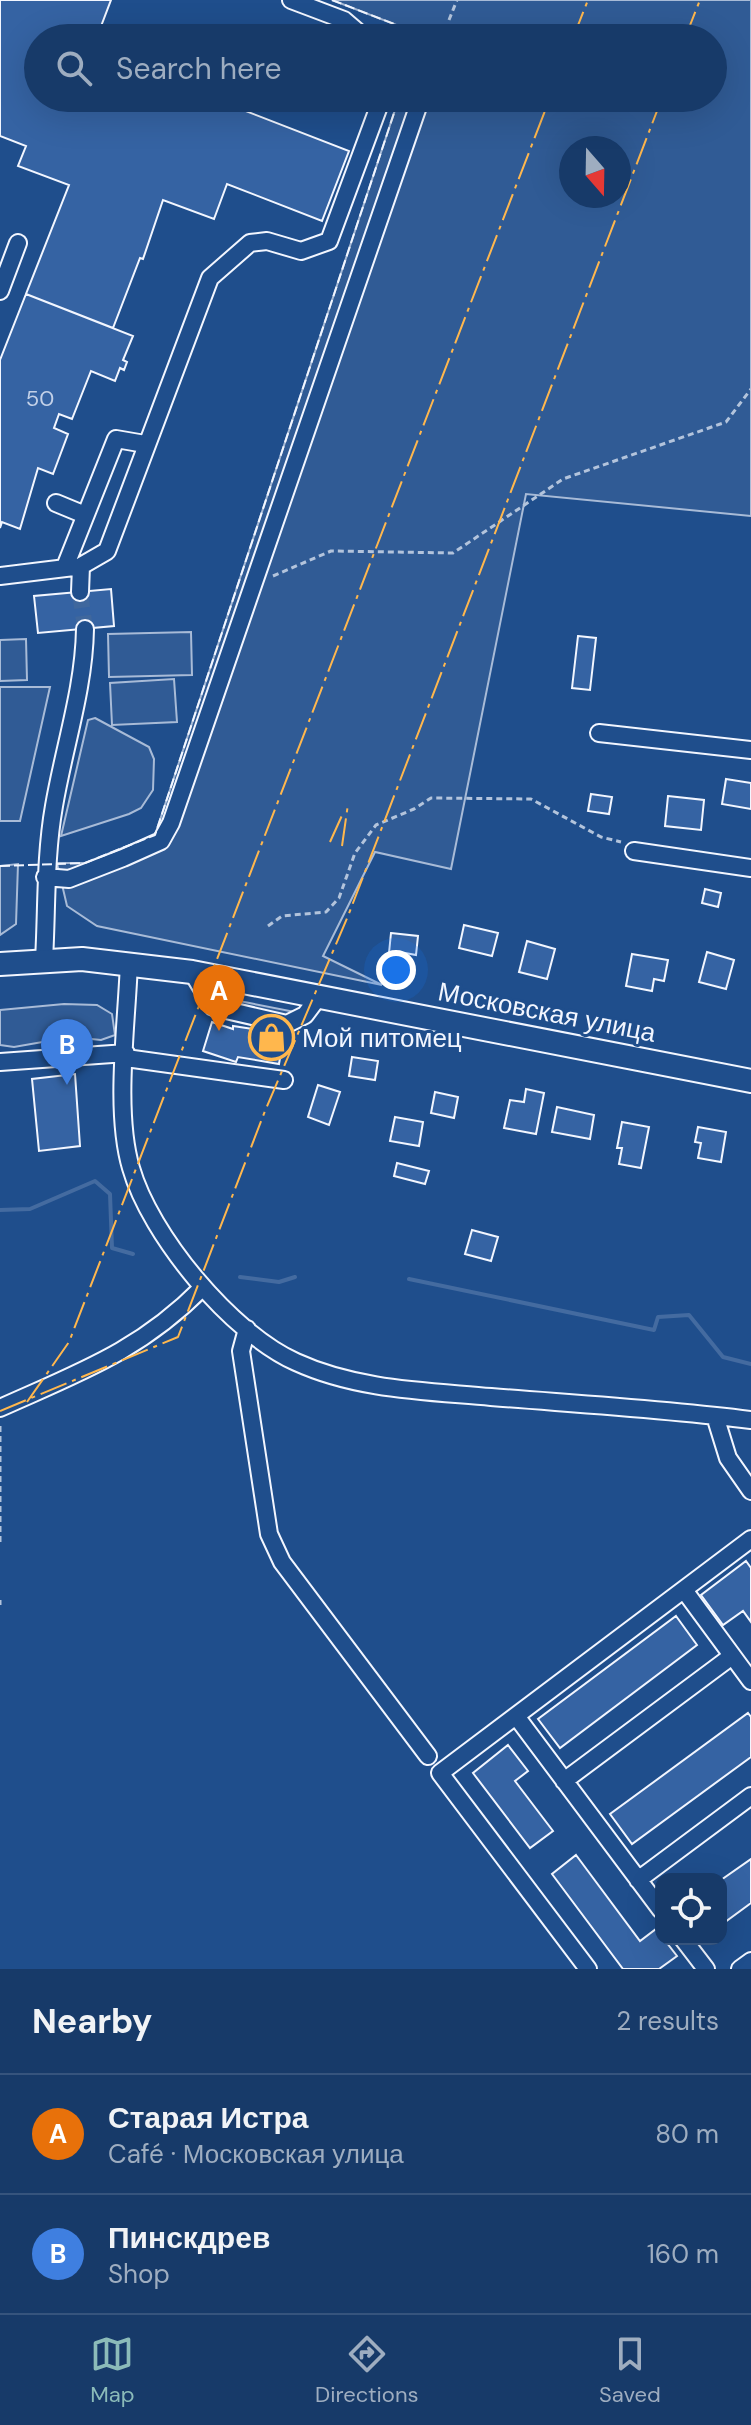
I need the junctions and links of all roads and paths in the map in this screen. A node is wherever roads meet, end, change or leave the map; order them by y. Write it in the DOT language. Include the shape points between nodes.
graph roads {
  1 [pos="291,0"];
  2 [pos="457,0"];
  3 [pos="349,24"];
  4 [pos="447,24"];
  5 [pos="377,112"];
  6 [pos="416,112"];
  7 [pos="18,243"];
  8 [pos="1,284"];
  9 [pos="751,389"];
  10 [pos="145,444"];
  11 [pos="56,503"];
  12 [pos="85,515"];
  13 [pos="73,567"];
  14 [pos="0,576"];
  15 [pos="251,585"];
  16 [pos="80,592"];
  17 [pos="85,629"];
  18 [pos="599,733"];
  19 [pos="751,750"];
  20 [pos="634,851"];
  21 [pos="751,868"];
  22 [pos="45,877"];
  23 [pos="268,926"];
  24 [pos="44,960"];
  25 [pos="129,962"];
  26 [pos="0,964"];
  27 [pos="192,972"];
  28 [pos="320,995"];
  29 [pos="126,1055"];
  30 [pos="0,1062"];
  31 [pos="284,1080"];
  32 [pos="751,1081"];
  33 [pos="203,1287"];
  34 [pos="247,1329"];
  35 [pos="0,1408"];
  36 [pos="715,1416"];
  37 [pos="751,1420"];
  38 [pos="0,1426"];
  39 [pos="751,1491"];
  40 [pos="751,1539"];
  41 [pos="0,1545"];
  42 [pos="684,1590"];
  43 [pos="732,1656"];
  44 [pos="751,1681"];
  45 [pos="516,1716"];
  46 [pos="428,1756"];
  47 [pos="564,1781"];
  48 [pos="751,1796"];
  49 [pos="638,1880"];
  50 [pos="655,1902"];
  51 [pos="688,1945"];
  52 [pos="751,1961"];
  53 [pos="588,1969"];
  54 [pos="706,1969"];
  55 [pos="740,1969"];
  1 -- 3 [label="street"];
  2 -- 4 [label="path"];
  5 -- 10 [label="street" via="329,241 301,251 267,241 250,243 210,278"];
  6 -- 15 [label="street"];
  7 -- 8 [label="street"];
  9 -- 15 [label="path" via="726,422 563,479 453,553 331,551"];
  10 -- 12 [label="street" via="116,439"];
  10 -- 13 [label="street" via="107,551"];
  11 -- 12 [label="street"];
  12 -- 13 [label="street"];
  13 -- 14 [label="street"];
  13 -- 16 [label="street"];
  15 -- 22 [label="street" via="161,841 69,879"];
  17 -- 22 [label="street" via="85,657 53,807"];
  18 -- 19 [label="street"];
  20 -- 21 [label="street"];
  20 -- 23 [label="path" via="531,799 431,798 376,825 355,853 339,898 326,912 282,916"];
  22 -- 24 [label="street"];
  24 -- 25 [label="main road, Московская улица"];
  24 -- 26 [label="main road, Московская улица"];
  25 -- 27 [label="main road, Московская улица"];
  25 -- 29 [label="street"];
  27 -- 28 [label="main road, Московская улица"];
  27 -- 28 [label="street" via="213,1007 287,1024 305,1015"];
  28 -- 32 [label="main road, Московская улица"];
  29 -- 30 [label="street"];
  29 -- 31 [label="street"];
  29 -- 33 [label="street" via="124,1124 131,1168 167,1243"];
  33 -- 34 [label="street"];
  33 -- 35 [label="street" via="171,1319 125,1351"];
  34 -- 36 [label="street" via="295,1362 372,1386"];
  34 -- 46 [label="street" via="241,1351 269,1534 282,1562"];
  36 -- 37 [label="street"];
  36 -- 39 [label="street" via="728,1458"];
  38 -- 41 [label="path"];
  40 -- 42 [label="street"];
  42 -- 43 [label="street"];
  42 -- 45 [label="street"];
  43 -- 44 [label="street"];
  43 -- 47 [label="street"];
  45 -- 47 [label="street"];
  45 -- 53 [label="street" via="440,1773"];
  47 -- 49 [label="street"];
  48 -- 49 [label="street"];
  49 -- 50 [label="street"];
  51 -- 54 [label="street"];
  52 -- 55 [label="street"];
}
